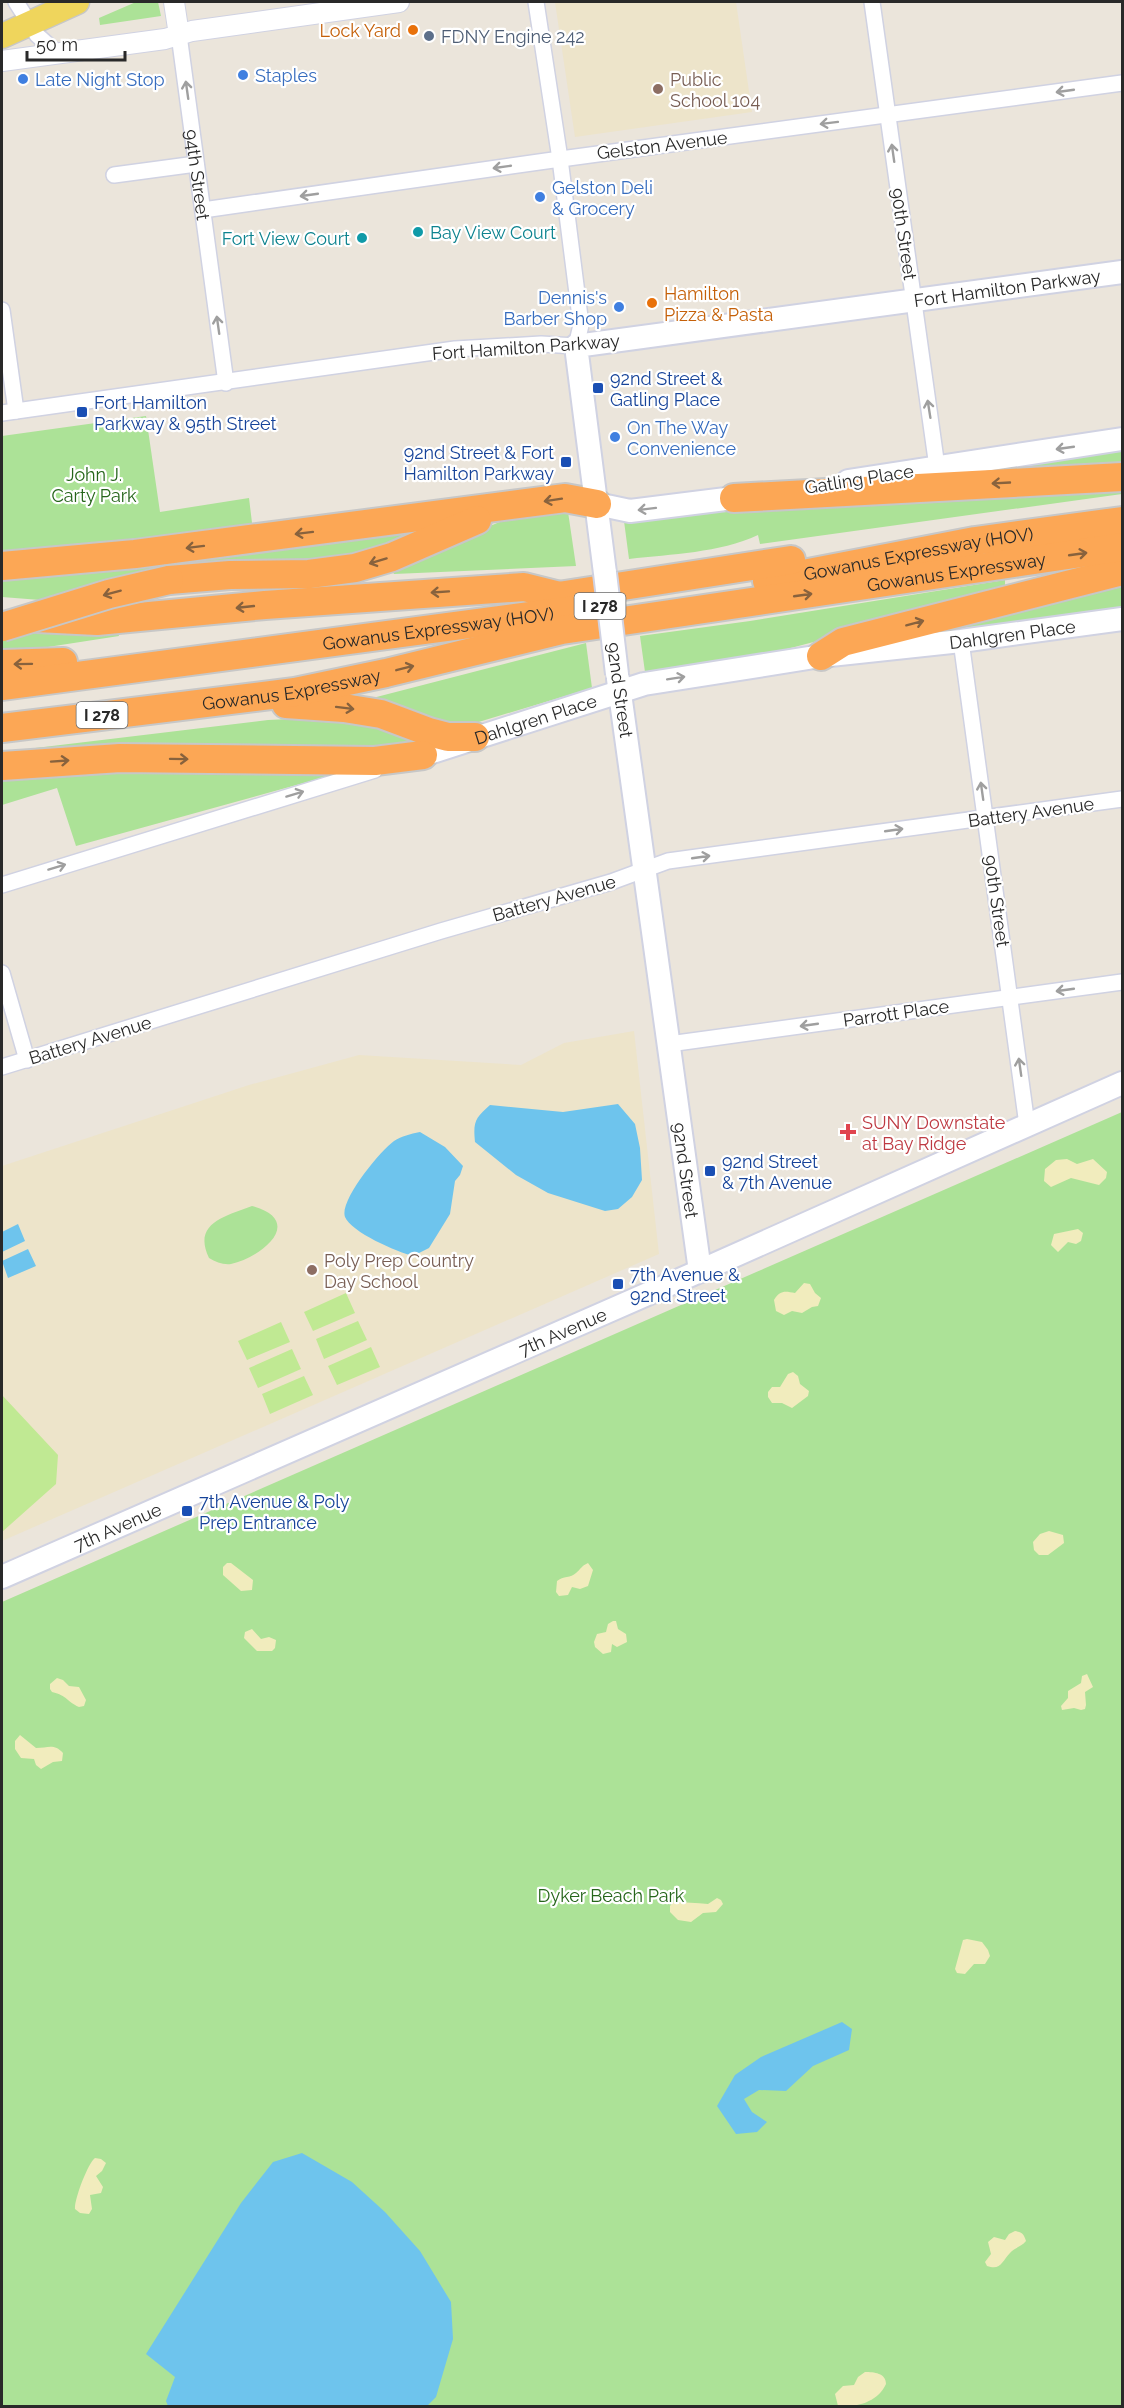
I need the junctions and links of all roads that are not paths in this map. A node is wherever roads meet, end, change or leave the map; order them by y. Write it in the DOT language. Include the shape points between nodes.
graph roads {
  1 [pos="16,2"];
  2 [pos="77,2"];
  3 [pos="174,2"];
  4 [pos="399,2"];
  5 [pos="536,2"];
  6 [pos="872,2"];
  7 [pos="28,23"];
  8 [pos="179,35"];
  9 [pos="2,36"];
  10 [pos="57,54"];
  11 [pos="2,61"];
  12 [pos="1122,83"];
  13 [pos="887,116"];
  14 [pos="560,159"];
  15 [pos="196,164"];
  16 [pos="114,175"];
  17 [pos="203,210"];
  18 [pos="1122,272"];
  19 [pos="913,301"];
  20 [pos="2,310"];
  21 [pos="576,346"];
  22 [pos="226,383"];
  23 [pos="8,412"];
  24 [pos="1122,439"];
  25 [pos="938,466"];
  26 [pos="1122,477"];
  27 [pos="734,498"];
  28 [pos="509,507"];
  29 [pos="1122,509"];
  30 [pos="598,516"];
  31 [pos="1122,521"];
  32 [pos="1122,547"];
  33 [pos="2,566"];
  34 [pos="1122,571"];
  35 [pos="560,596"];
  36 [pos="2,616"];
  37 [pos="1122,619"];
  38 [pos="2,627"];
  39 [pos="577,627"];
  40 [pos="961,640"];
  41 [pos="820,656"];
  42 [pos="2,664"];
  43 [pos="619,683"];
  44 [pos="2,686"];
  45 [pos="2,701"];
  46 [pos="203,704"];
  47 [pos="2,728"];
  48 [pos="475,737"];
  49 [pos="423,754"];
  50 [pos="2,766"];
  51 [pos="1122,800"];
  52 [pos="985,818"];
  53 [pos="645,871"];
  54 [pos="2,885"];
  55 [pos="2,973"];
  56 [pos="1122,982"];
  57 [pos="1010,998"];
  58 [pos="669,1044"];
  59 [pos="27,1060"];
  60 [pos="2,1067"];
  61 [pos="1122,1083"];
  62 [pos="1028,1125"];
  63 [pos="700,1271"];
  64 [pos="2,1577"];
  1 -- 7 [label="street"];
  2 -- 7 [label="main road"];
  3 -- 8 [label="street, 94th Street"];
  4 -- 8 [label="street"];
  5 -- 14 [label="street, 92nd Street"];
  6 -- 13 [label="street, 90th Street"];
  7 -- 9 [label="main road"];
  7 -- 10 [label="street"];
  8 -- 10 [label="street"];
  15 -- 8 [label="street, 94th Street, one-way"];
  10 -- 11 [label="street"];
  12 -- 13 [label="street, Gelston Avenue, one-way"];
  13 -- 14 [label="street, Gelston Avenue, one-way"];
  19 -- 13 [label="street, 90th Street, one-way"];
  14 -- 17 [label="street, Gelston Avenue, one-way"];
  14 -- 21 [label="street, 92nd Street" via="581,325"];
  15 -- 16 [label="street"];
  15 -- 17 [label="street, 94th Street"];
  22 -- 17 [label="street, 94th Street, one-way"];
  18 -- 19 [label="main road, Fort Hamilton Parkway"];
  19 -- 21 [label="main road, Fort Hamilton Parkway"];
  25 -- 19 [label="street, 90th Street, one-way"];
  20 -- 23 [label="street"];
  21 -- 22 [label="street, Fort Hamilton Parkway" via="455,349"];
  21 -- 30 [label="main road, 92nd Street"];
  22 -- 23 [label="street, Fort Hamilton Parkway"];
  24 -- 25 [label="main road, Gatling Place, one-way"];
  25 -- 27 [label="main road, Gatling Place"];
  26 -- 27 [label="highway, one-way"];
  27 -- 30 [label="main road, Gatling Place, one-way"];
  30 -- 28 [label="highway, one-way" via="565,498"];
  28 -- 33 [label="highway, one-way" via="135,554"];
  28 -- 38 [label="highway, one-way, bridge" via="392,557 355,568 309,574 169,580"];
  29 -- 35 [label="highway, Gowanus Expressway / I 278"];
  30 -- 43 [label="main road, 92nd Street, bridge"];
  31 -- 44 [label="highway, Gowanus Expressway (HOV) / I 278" via="975,541 734,587"];
  39 -- 32 [label="highway, Gowanus Expressway / I 278, one-way"];
  41 -- 34 [label="highway, one-way" via="843,642"];
  35 -- 36 [label="highway, Gowanus Expressway / I 278, one-way" via="524,586 98,621"];
  35 -- 42 [label="highway, Gowanus Expressway / I 278, one-way" via="130,656"];
  37 -- 40 [label="main road, Dahlgren Place"];
  39 -- 45 [label="highway, Gowanus Expressway / I 278" via="293,659"];
  46 -- 39 [label="highway, Gowanus Expressway / I 278, one-way" via="296,692"];
  40 -- 41 [label="main road, Dahlgren Place"];
  52 -- 40 [label="street, 90th Street, one-way"];
  43 -- 41 [label="main road, Dahlgren Place, one-way" via="644,684"];
  43 -- 48 [label="main road, Dahlgren Place"];
  43 -- 53 [label="main road, 92nd Street"];
  46 -- 47 [label="highway, Gowanus Expressway / I 278"];
  46 -- 48 [label="highway, one-way" via="344,708 381,714 448,737"];
  48 -- 49 [label="main road, Dahlgren Place"];
  50 -- 49 [label="highway, one-way" via="120,758 375,761"];
  54 -- 49 [label="street, Dahlgren Place, one-way"];
  51 -- 52 [label="street, Battery Avenue"];
  53 -- 52 [label="street, Battery Avenue, one-way" via="669,861"];
  52 -- 57 [label="street, 90th Street"];
  53 -- 58 [label="main road, 92nd Street"];
  53 -- 59 [label="street, Battery Avenue"];
  55 -- 59 [label="street"];
  56 -- 57 [label="street, Parrott Place, one-way"];
  57 -- 58 [label="street, Parrott Place, one-way"];
  62 -- 57 [label="street, 90th Street, one-way"];
  58 -- 63 [label="main road, 92nd Street"];
  59 -- 60 [label="street, Battery Avenue"];
  61 -- 62 [label="main road, 7th Avenue"];
  62 -- 63 [label="main road, 7th Avenue"];
  63 -- 64 [label="main road, 7th Avenue"];
}
